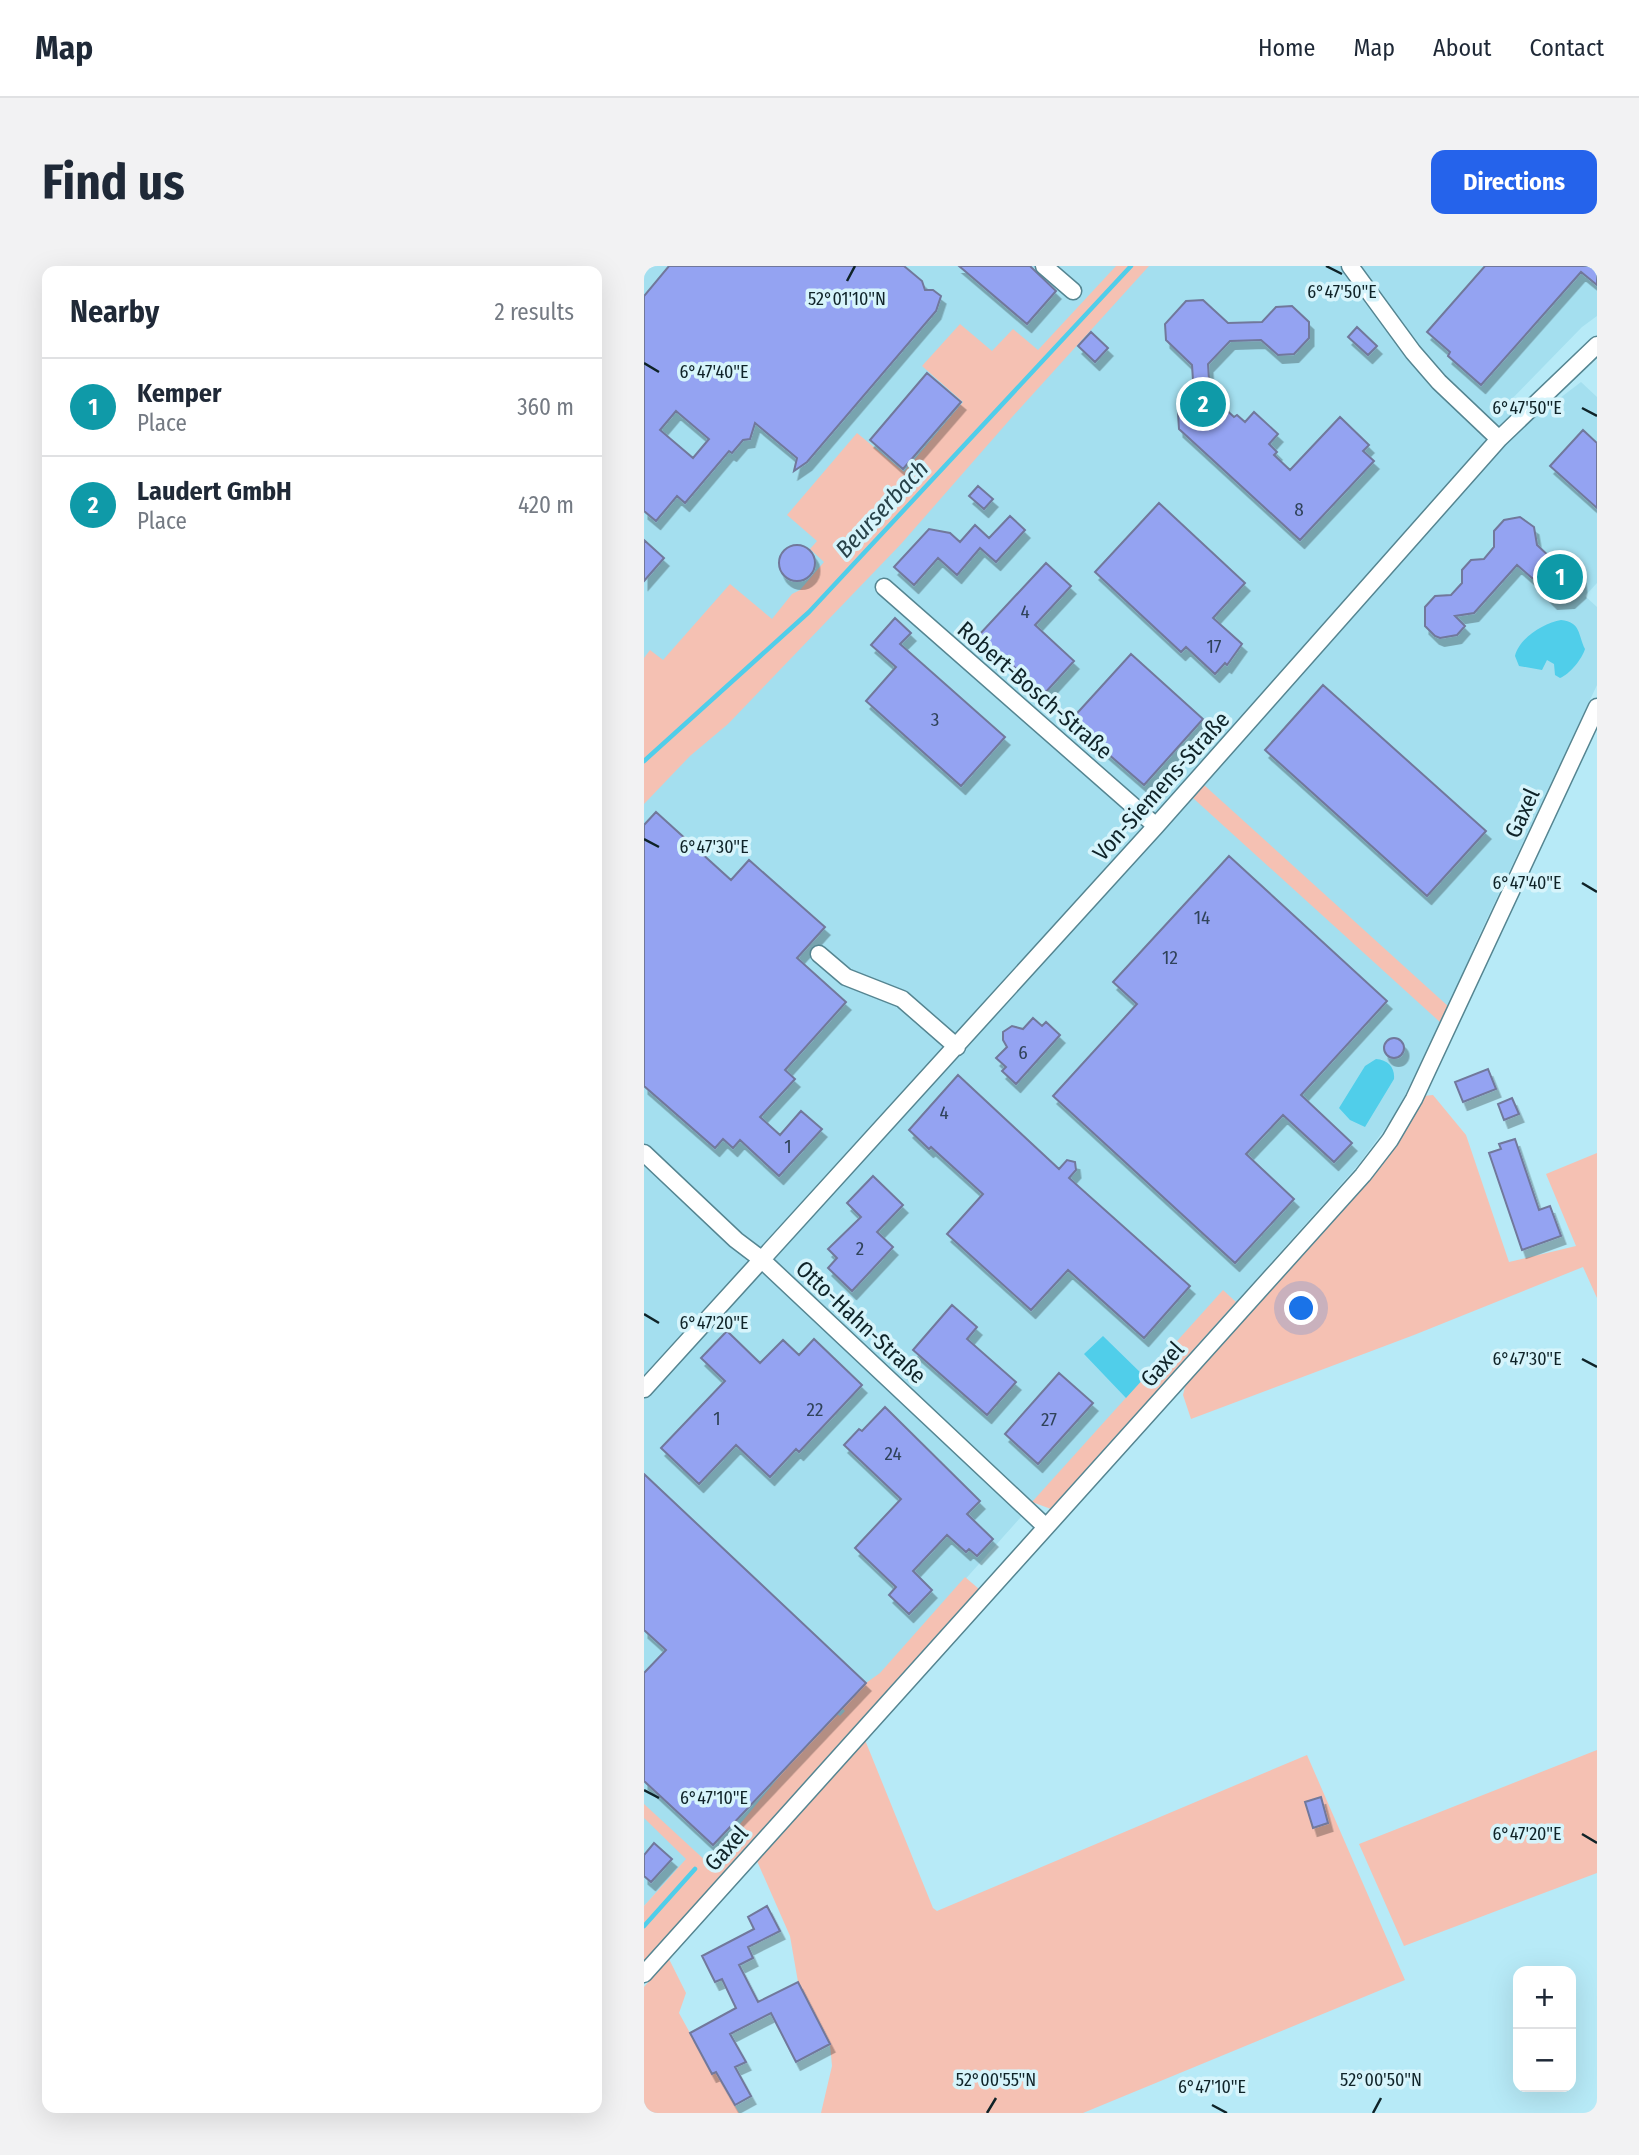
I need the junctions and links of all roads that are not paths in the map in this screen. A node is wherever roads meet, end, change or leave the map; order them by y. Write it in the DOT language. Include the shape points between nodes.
graph roads {
  1 [pos="1044,266"];
  2 [pos="1350,266"];
  3 [pos="1073,290"];
  4 [pos="1597,345"];
  5 [pos="1499,439"];
  6 [pos="884,587"];
  7 [pos="1597,707"];
  8 [pos="1156,827"];
  9 [pos="819,954"];
  10 [pos="957,1047"];
  11 [pos="644,1153"];
  12 [pos="761,1259"];
  13 [pos="644,1389"];
  14 [pos="1046,1527"];
  15 [pos="644,1974"];
  1 -- 3 [label="street"];
  2 -- 5 [label="street" via="1413,352"];
  4 -- 5 [label="street, Von-Siemens-Straße"];
  5 -- 8 [label="street, Von-Siemens-Straße"];
  6 -- 8 [label="street, Robert-Bosch-Straße"];
  7 -- 14 [label="street, Gaxel" via="1414,1099 1390,1140"];
  8 -- 10 [label="street, Von-Siemens-Straße"];
  9 -- 10 [label="street" via="846,977 902,999"];
  10 -- 12 [label="street, Von-Siemens-Straße"];
  11 -- 12 [label="street, Otto-Hahn-Straße"];
  12 -- 13 [label="street, Von-Siemens-Straße"];
  12 -- 14 [label="street, Otto-Hahn-Straße"];
  14 -- 15 [label="street, Gaxel"];
}
